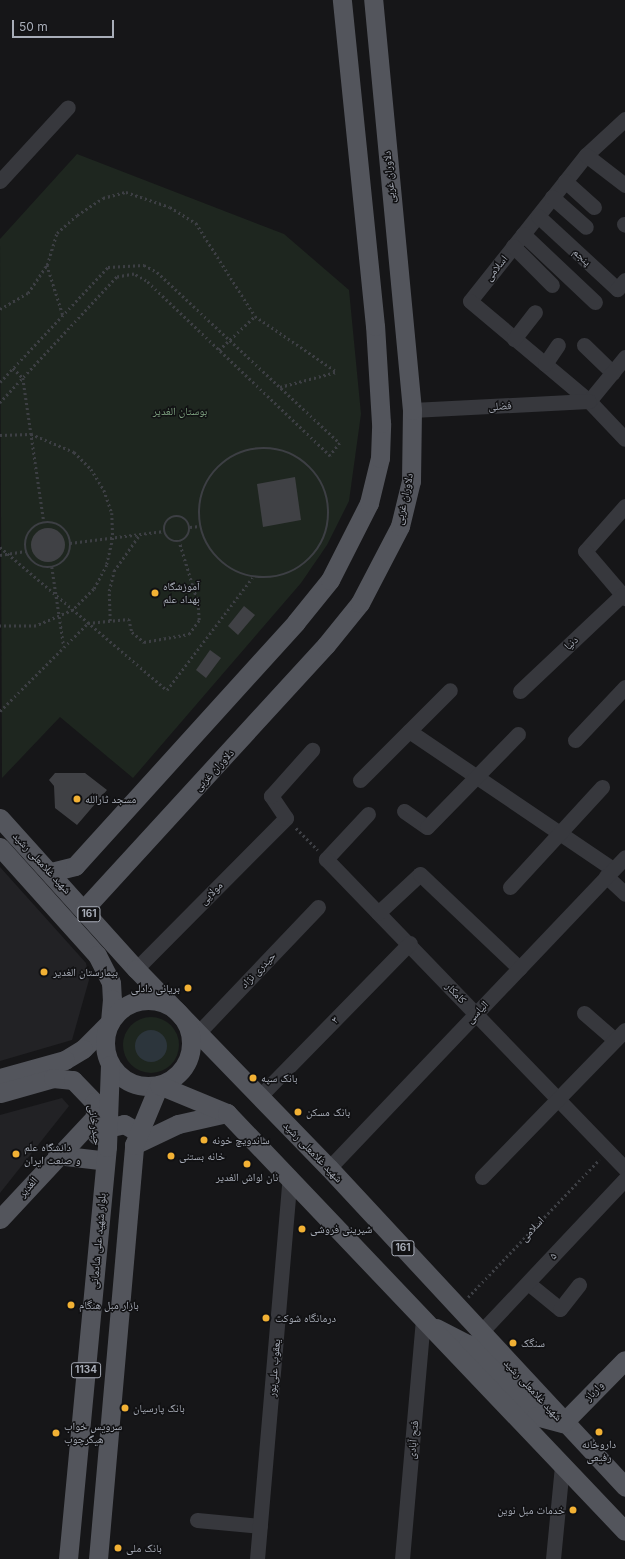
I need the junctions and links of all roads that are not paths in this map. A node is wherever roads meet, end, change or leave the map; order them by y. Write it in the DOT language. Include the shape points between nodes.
graph roads {
  1 [pos="342,0"];
  2 [pos="373,0"];
  3 [pos="68,107"];
  4 [pos="623,125"];
  5 [pos="586,155"];
  6 [pos="0,181"];
  7 [pos="565,181"];
  8 [pos="625,186"];
  9 [pos="552,197"];
  10 [pos="594,207"];
  11 [pos="538,216"];
  12 [pos="586,227"];
  13 [pos="523,234"];
  14 [pos="513,246"];
  15 [pos="625,280"];
  16 [pos="552,285"];
  17 [pos="595,302"];
  18 [pos="536,312"];
  19 [pos="514,338"];
  20 [pos="584,345"];
  21 [pos="558,346"];
  22 [pos="545,364"];
  23 [pos="621,364"];
  24 [pos="589,401"];
  25 [pos="412,410"];
  26 [pos="625,439"];
  27 [pos="623,514"];
  28 [pos="624,596"];
  29 [pos="625,687"];
  30 [pos="450,690"];
  31 [pos="520,692"];
  32 [pos="409,731"];
  33 [pos="518,734"];
  34 [pos="575,740"];
  35 [pos="312,750"];
  36 [pos="477,777"];
  37 [pos="360,780"];
  38 [pos="602,787"];
  39 [pos="404,811"];
  40 [pos="368,814"];
  41 [pos="0,818"];
  42 [pos="560,833"];
  43 [pos="0,847"];
  44 [pos="625,857"];
  45 [pos="51,872"];
  46 [pos="610,873"];
  47 [pos="510,887"];
  48 [pos="625,894"];
  49 [pos="318,907"];
  50 [pos="84,908"];
  51 [pos="378,913"];
  52 [pos="410,943"];
  53 [pos="519,968"];
  54 [pos="136,969"];
  55 [pos="177,1012"];
  56 [pos="584,1013"];
  57 [pos="475,1014"];
  58 [pos="110,1022"];
  59 [pos="198,1033"];
  60 [pos="620,1035"];
  61 [pos="110,1065"];
  62 [pos="0,1078"];
  63 [pos="159,1085"];
  64 [pos="0,1093"];
  65 [pos="260,1096"];
  66 [pos="557,1099"];
  67 [pos="227,1113"];
  68 [pos="102,1122"];
  69 [pos="136,1139"];
  70 [pos="58,1155"];
  71 [pos="100,1160"];
  72 [pos="329,1168"];
  73 [pos="625,1169"];
  74 [pos="290,1176"];
  75 [pos="482,1177"];
  76 [pos="625,1179"];
  77 [pos="103,1180"];
  78 [pos="0,1219"];
  79 [pos="528,1283"];
  80 [pos="579,1285"];
  81 [pos="423,1321"];
  82 [pos="480,1333"];
  83 [pos="625,1360"];
  84 [pos="563,1423"];
  85 [pos="597,1458"];
  86 [pos="562,1465"];
  87 [pos="575,1479"];
  88 [pos="625,1487"];
  89 [pos="197,1520"];
  90 [pos="260,1526"];
  91 [pos="625,1531"];
  92 [pos="68,1559"];
  93 [pos="98,1559"];
  94 [pos="257,1559"];
  95 [pos="402,1559"];
  96 [pos="553,1559"];
  1 -- 45 [label="main road" via="375,326 381,423 380,458 370,503 330,580 296,622 75,866"];
  2 -- 25 [label="main road, دلاوران غربی"];
  3 -- 6 [label="street"];
  4 -- 5 [label="street, اسلامی"];
  5 -- 7 [label="street, اسلامی"];
  5 -- 8 [label="street"];
  7 -- 9 [label="street, اسلامی"];
  7 -- 10 [label="street"];
  9 -- 11 [label="street, اسلامی"];
  9 -- 12 [label="street"];
  11 -- 13 [label="street, اسلامی"];
  11 -- 15 [label="street, پنجم" via="617,289"];
  13 -- 14 [label="street, اسلامی"];
  13 -- 17 [label="street"];
  14 -- 16 [label="street"];
  14 -- 19 [label="street, اسلامی" via="470,301"];
  18 -- 19 [label="street"];
  19 -- 22 [label="street, اسلامی"];
  20 -- 23 [label="street"];
  21 -- 22 [label="street"];
  22 -- 24 [label="street, اسلامی"];
  23 -- 24 [label="street"];
  24 -- 25 [label="street, فضلی"];
  24 -- 26 [label="street, اسلامی"];
  25 -- 50 [label="main road, دلاوران غربی" via="411,481 400,526 360,603 282,696"];
  27 -- 28 [label="street" via="586,551"];
  28 -- 31 [label="street, دنیا"];
  29 -- 34 [label="street"];
  30 -- 32 [label="street"];
  32 -- 36 [label="street"];
  32 -- 37 [label="street"];
  33 -- 36 [label="street"];
  35 -- 54 [label="street, مولایی" via="271,796 286,818"];
  36 -- 39 [label="street" via="427,827"];
  36 -- 42 [label="street"];
  38 -- 42 [label="street"];
  40 -- 51 [label="street, کامکار" via="326,859"];
  41 -- 45 [label="main road, شهید غلامعلی رشید / 161"];
  42 -- 46 [label="street"];
  42 -- 47 [label="street"];
  43 -- 58 [label="main road, شهید غلامعلی رشید / 161" via="106,968 111,982"];
  44 -- 46 [label="street, الیاسی"];
  45 -- 50 [label="main road, شهید غلامعلی رشید / 161"];
  46 -- 48 [label="street"];
  46 -- 53 [label="street, الیاسی"];
  49 -- 59 [label="street, حیدری نژاد"];
  50 -- 54 [label="main road, شهید غلامعلی رشید / 161"];
  51 -- 52 [label="street, کامکار"];
  51 -- 53 [label="street" via="420,874"];
  52 -- 57 [label="street, کامکار"];
  52 -- 65 [label="street, ۳"];
  53 -- 57 [label="street, الیاسی"];
  54 -- 55 [label="main road, شهید غلامعلی رشید / 161"];
  55 -- 58 [label="main road" via="167,1004 141,1000 118,1012"];
  55 -- 59 [label="main road, شهید غلامعلی رشید / 161"];
  55 -- 63 [label="main road" via="189,1031 190,1054 178,1074"];
  56 -- 60 [label="street"];
  57 -- 66 [label="street, کامکار"];
  57 -- 72 [label="street, الیاسی"];
  58 -- 61 [label="main road" via="105,1044"];
  58 -- 62 [label="main road" via="90,1044 65,1060"];
  59 -- 65 [label="main road, شهید غلامعلی رشید / 161"];
  60 -- 66 [label="street"];
  61 -- 63 [label="main road" via="126,1081 142,1086"];
  61 -- 68 [label="main road, بلوار شهید علی شادمانی / 1134"];
  63 -- 67 [label="main road"];
  63 -- 69 [label="main road, 1134"];
  64 -- 68 [label="main road, حیدرخانی" via="53,1078 73,1080 94,1102"];
  65 -- 72 [label="main road, شهید غلامعلی رشید / 161"];
  66 -- 73 [label="street, کامکار"];
  66 -- 75 [label="street"];
  67 -- 69 [label="main road" via="178,1124"];
  67 -- 74 [label="main road"];
  68 -- 69 [label="main road" via="124,1124"];
  68 -- 70 [label="main road, الغدیر"];
  68 -- 71 [label="main road, حیدرخانی"];
  68 -- 77 [label="main road, بلوار شهید علی شادمانی / 1134"];
  69 -- 93 [label="main road, 1134"];
  70 -- 71 [label="main road"];
  70 -- 78 [label="main road, الغدیر"];
  71 -- 77 [label="main road, حیدرخانی"];
  72 -- 82 [label="main road, شهید غلامعلی رشید / 161"];
  74 -- 81 [label="main road"];
  74 -- 90 [label="street, یعقوب علی‌پور"];
  76 -- 79 [label="street, ۵"];
  77 -- 92 [label="main road, بلوار شهید علی شادمانی / 1134"];
  79 -- 80 [label="street" via="560,1309"];
  79 -- 82 [label="street, ۵"];
  81 -- 84 [label="main road" via="468,1344 536,1416"];
  81 -- 86 [label="main road"];
  81 -- 95 [label="street, فتح آبادی"];
  82 -- 84 [label="main road, شهید غلامعلی رشید / 161"];
  83 -- 84 [label="main road, وارباز"];
  84 -- 85 [label="main road, شهید غلامعلی رشید / 161"];
  85 -- 87 [label="main road" via="582,1464"];
  85 -- 88 [label="main road, شهید غلامعلی رشید / 161"];
  86 -- 87 [label="main road"];
  86 -- 96 [label="street"];
  87 -- 91 [label="main road"];
  89 -- 90 [label="street"];
  90 -- 94 [label="street, یعقوب علی‌پور"];
}
